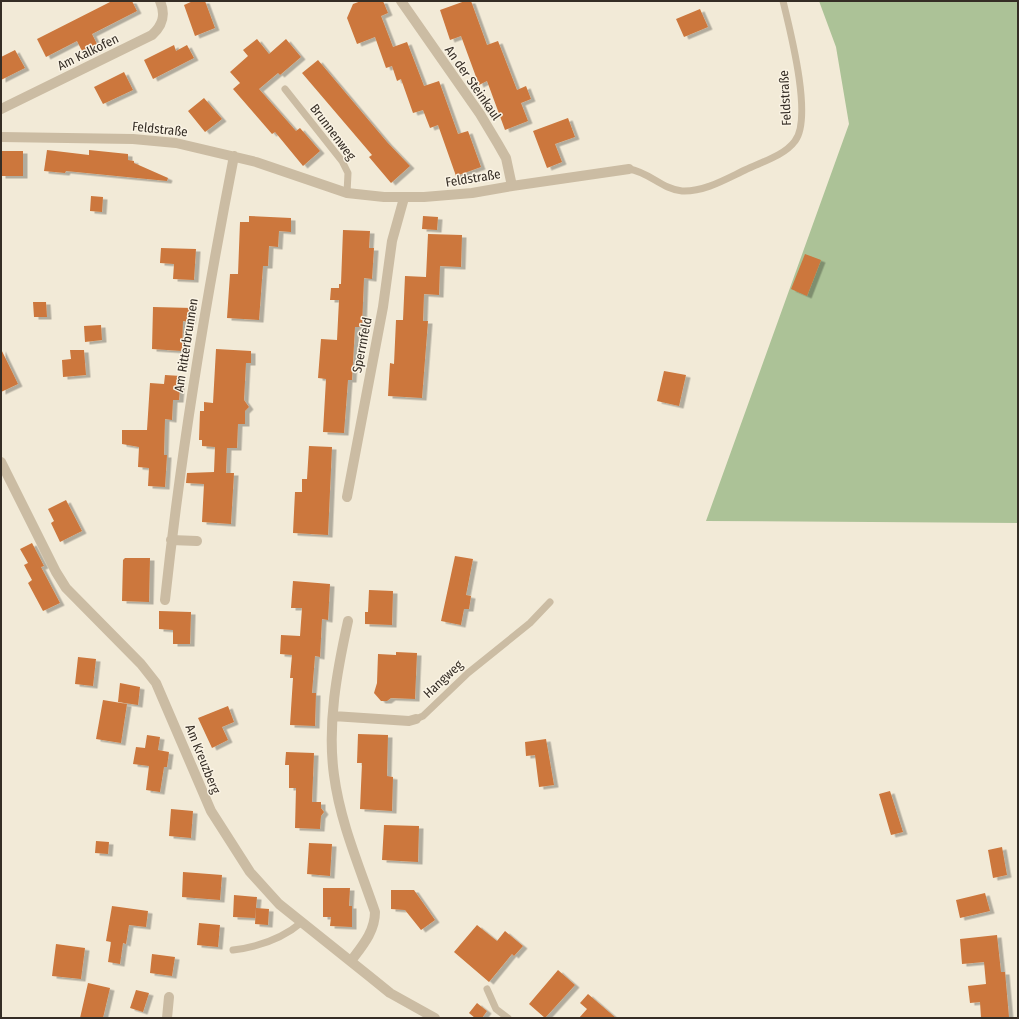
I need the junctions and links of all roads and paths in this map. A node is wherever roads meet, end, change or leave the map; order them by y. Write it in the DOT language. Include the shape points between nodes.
graph roads {
  1 [pos="160,1"];
  2 [pos="401,1"];
  3 [pos="783,1"];
  4 [pos="284,89"];
  5 [pos="1,109"];
  6 [pos="1,137"];
  7 [pos="234,156"];
  8 [pos="629,169"];
  9 [pos="512,186"];
  10 [pos="347,193"];
  11 [pos="404,198"];
  12 [pos="1,462"];
  13 [pos="347,497"];
  14 [pos="171,540"];
  15 [pos="197,541"];
  16 [pos="165,600"];
  17 [pos="550,602"];
  18 [pos="348,621"];
  19 [pos="333,716"];
  20 [pos="416,719"];
  21 [pos="302,922"];
  22 [pos="233,950"];
  23 [pos="351,960"];
  24 [pos="487,989"];
  25 [pos="169,997"];
  26 [pos="167,1018"];
  27 [pos="435,1018"];
  28 [pos="508,1018"];
  1 -- 5 [label="street, Am Kalkofen" via="163,23 152,35"];
  2 -- 9 [label="street, An der Steinkaul" via="480,114 506,158"];
  3 -- 8 [label="lane, Feldstraße" via="801,97 802,119 796,141 786,150 722,181 697,189 672,189 639,171"];
  4 -- 10 [label="lane, Brunnenweg" via="342,161 348,173"];
  6 -- 7 [label="street, Feldstraße" via="157,140 196,146"];
  7 -- 10 [label="street, Feldstraße"];
  7 -- 14 [label="street, Am Ritterbrunnen" via="211,271"];
  8 -- 9 [label="street, Feldstraße"];
  9 -- 11 [label="street, Feldstraße" via="472,194"];
  10 -- 11 [label="street, Feldstraße"];
  11 -- 13 [label="street, Sperrnfeld" via="392,242 383,307"];
  12 -- 21 [label="street, Am Kreuzberg" via="66,588 141,664 156,683 171,714 196,780 232,845 250,872 279,904"];
  14 -- 15 [label="street"];
  14 -- 16 [label="street, Am Ritterbrunnen"];
  17 -- 20 [label="lane, Hangweg" via="530,623 468,673 423,716"];
  18 -- 19 [label="street" via="338,671"];
  19 -- 20 [label="street, Hangweg" via="409,721"];
  19 -- 23 [label="street" via="332,751 340,808 375,912 375,924"];
  21 -- 22 [label="lane" via="277,938 257,946"];
  21 -- 23 [label="street, Am Kreuzberg"];
  23 -- 27 [label="street, Am Kreuzberg" via="390,993"];
  24 -- 28 [label="lane" via="496,1009"];
  25 -- 26 [label="street"];
}
